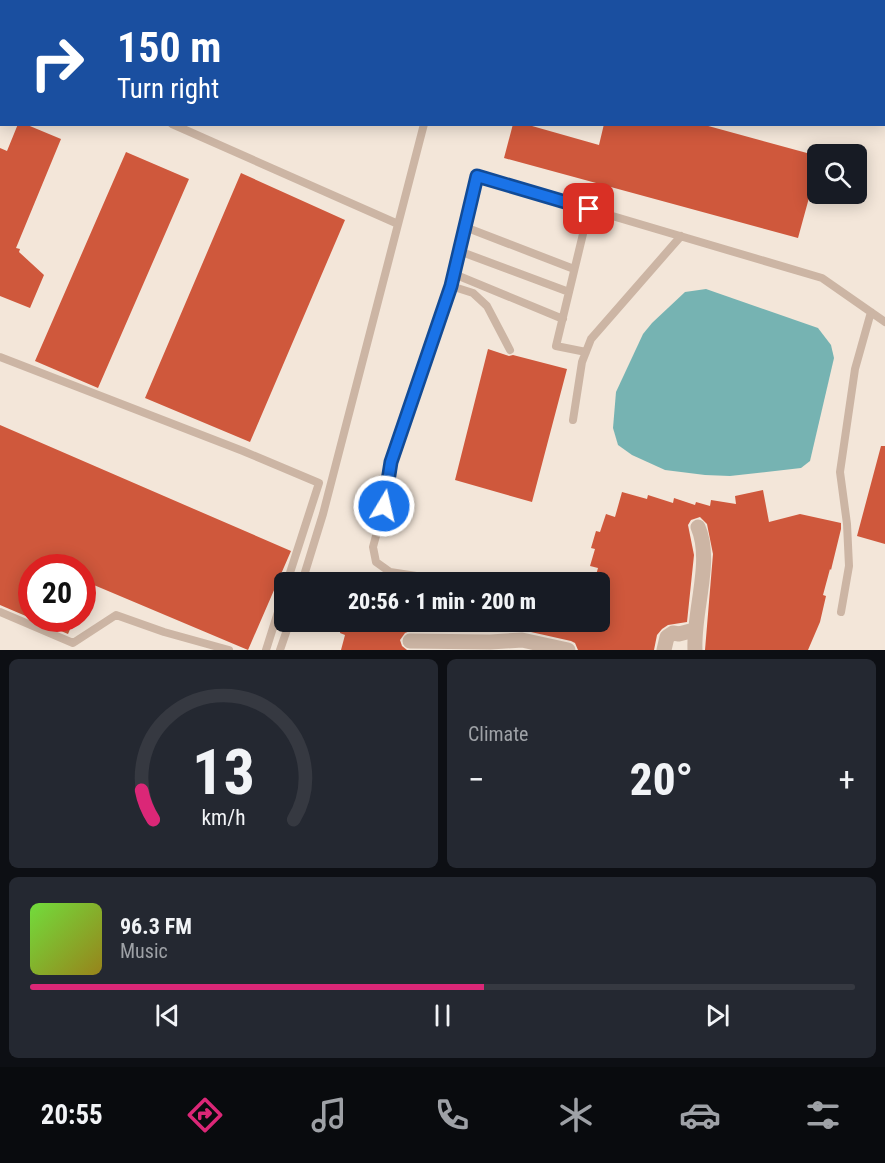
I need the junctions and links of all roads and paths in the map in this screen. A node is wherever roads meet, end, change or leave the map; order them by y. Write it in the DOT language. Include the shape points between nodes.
graph roads {
  1 [pos="177,126"];
  2 [pos="424,126"];
  3 [pos="589,209"];
  4 [pos="399,224"];
  5 [pos="465,228"];
  6 [pos="681,236"];
  7 [pos="459,251"];
  8 [pos="574,269"];
  9 [pos="454,274"];
  10 [pos="451,286"];
  11 [pos="569,292"];
  12 [pos="872,312"];
  13 [pos="562,319"];
  14 [pos="885,322"];
  15 [pos="510,350"];
  16 [pos="586,352"];
  17 [pos="0,357"];
  18 [pos="573,420"];
  19 [pos="698,527"];
  20 [pos="290,572"];
  21 [pos="305,572"];
  22 [pos="390,572"];
  23 [pos="0,612"];
  24 [pos="841,612"];
  25 [pos="274,625"];
  26 [pos="694,630"];
  27 [pos="286,632"];
  28 [pos="410,641"];
  29 [pos="229,650"];
  30 [pos="266,650"];
  31 [pos="280,650"];
  32 [pos="568,650"];
  33 [pos="664,650"];
  34 [pos="695,650"];
  1 -- 4 [label="lane"];
  2 -- 4 [label="lane"];
  3 -- 5 [label="lane" via="477,176"];
  3 -- 6 [label="lane"];
  3 -- 8 [label="lane"];
  4 -- 21 [label="lane"];
  5 -- 7 [label="lane"];
  5 -- 8 [label="lane"];
  6 -- 12 [label="lane" via="822,278"];
  6 -- 16 [label="lane" via="591,339"];
  7 -- 9 [label="lane"];
  7 -- 11 [label="lane"];
  8 -- 11 [label="lane"];
  9 -- 10 [label="lane"];
  9 -- 13 [label="lane"];
  10 -- 15 [label="lane" via="473,293 487,306"];
  10 -- 22 [label="lane" via="391,462 373,547 376,562"];
  11 -- 13 [label="lane"];
  12 -- 14 [label="lane"];
  12 -- 24 [label="lane" via="855,369 840,472 849,566"];
  13 -- 16 [label="lane" via="556,346"];
  16 -- 18 [label="lane"];
  17 -- 20 [label="lane" via="319,483"];
  19 -- 26 [label="street" via="704,556"];
  23 -- 29 [label="lane" via="73,643 116,615"];
  25 -- 30 [label="lane"];
  26 -- 33 [label="street" via="673,633"];
  26 -- 34 [label="street"];
  27 -- 31 [label="lane"];
  28 -- 32 [label="street" via="522,640"];
}
